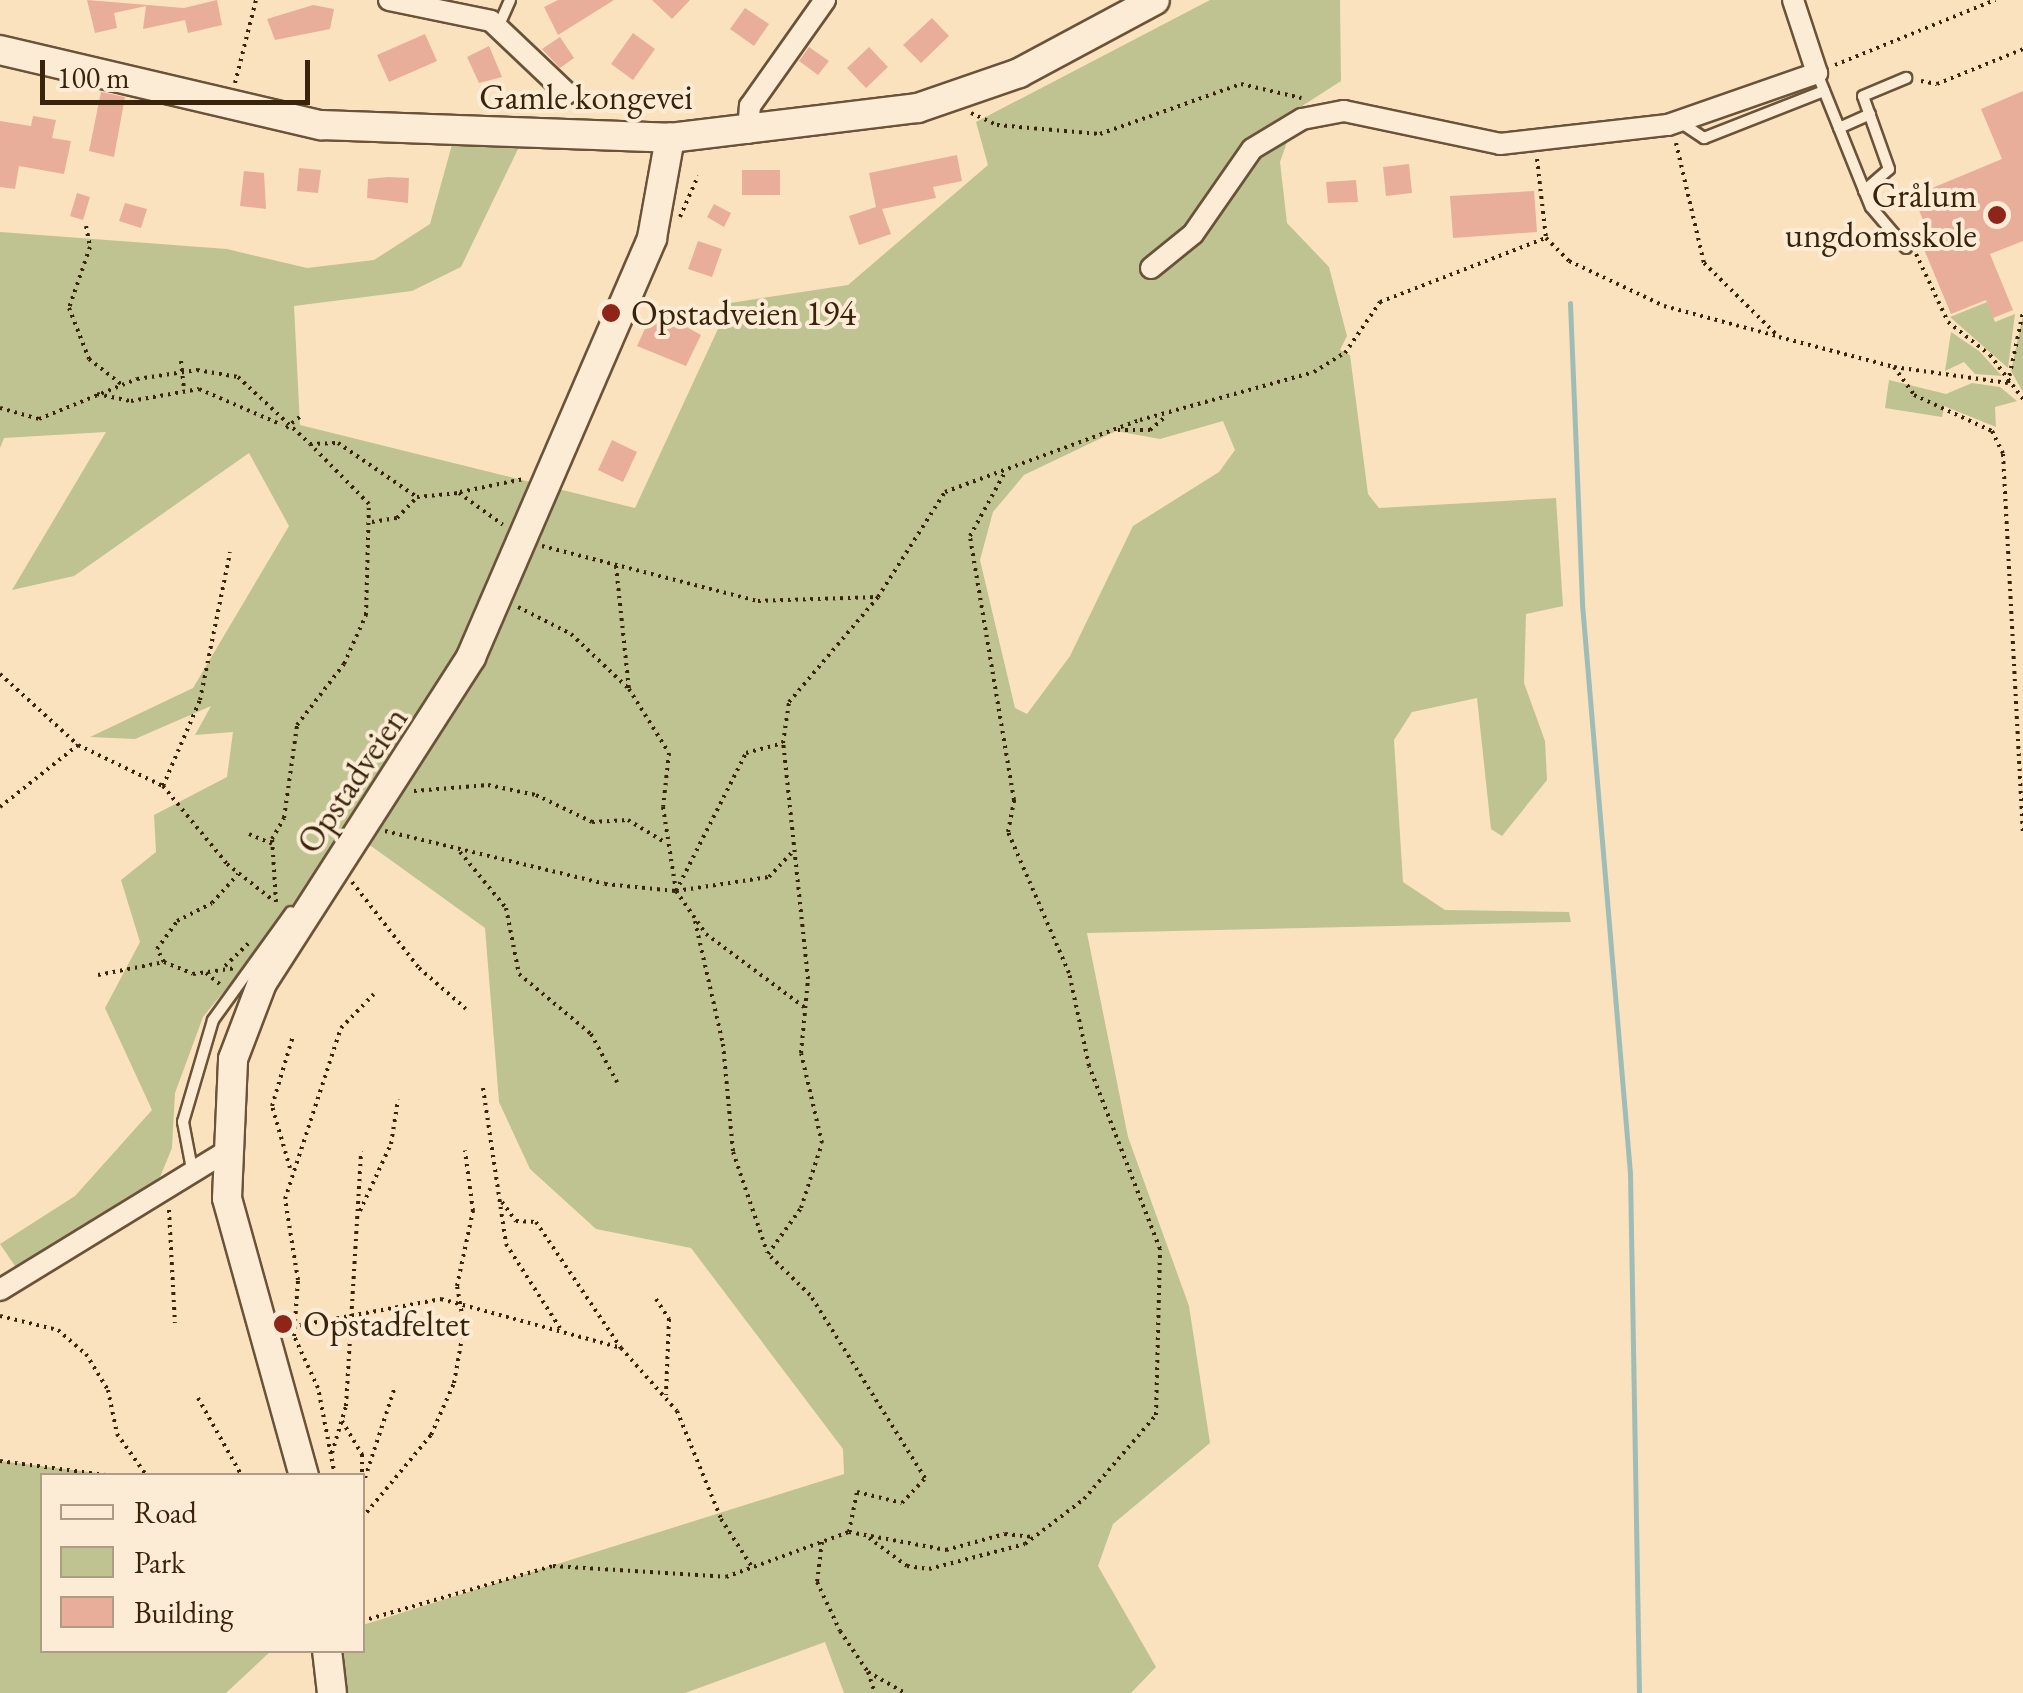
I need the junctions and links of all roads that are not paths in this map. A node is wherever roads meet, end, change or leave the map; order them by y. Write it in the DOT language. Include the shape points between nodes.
graph roads {
  1 [pos="389,0"];
  2 [pos="510,0"];
  3 [pos="825,0"];
  4 [pos="1155,0"];
  5 [pos="1793,0"];
  6 [pos="499,26"];
  7 [pos="0,50"];
  8 [pos="1906,78"];
  9 [pos="1820,82"];
  10 [pos="568,93"];
  11 [pos="1870,114"];
  12 [pos="1839,128"];
  13 [pos="748,133"];
  14 [pos="670,138"];
  15 [pos="1864,191"];
  16 [pos="1906,248"];
  17 [pos="1151,268"];
  18 [pos="291,912"];
  19 [pos="222,1154"];
  20 [pos="192,1170"];
  21 [pos="0,1290"];
  22 [pos="303,1473"];
  23 [pos="327,1653"];
  24 [pos="332,1693"];
  1 -- 6 [label="street"];
  2 -- 6 [label="lane"];
  3 -- 13 [label="street" via="750,106"];
  4 -- 13 [label="street, Gamle kongevei" via="963,94 873,119"];
  5 -- 9 [label="street"];
  6 -- 10 [label="street"];
  7 -- 14 [label="street, Gamle kongevei" via="229,106 412,132"];
  8 -- 11 [label="lane" via="1863,96"];
  9 -- 12 [label="lane"];
  9 -- 17 [label="street" via="1674,123 1534,144 1344,111 1272,132 1193,234"];
  11 -- 12 [label="lane"];
  11 -- 15 [label="lane" via="1890,169"];
  12 -- 15 [label="lane"];
  13 -- 14 [label="street, Gamle kongevei"];
  14 -- 19 [label="street, Opstadveien" via="659,218 544,482 524,547 378,830 246,1018"];
  15 -- 16 [label="lane"];
  18 -- 20 [label="lane" via="230,995 187,1095 182,1138"];
  19 -- 20 [label="street"];
  19 -- 22 [label="street, Opstadveien"];
  20 -- 21 [label="street"];
  23 -- 24 [label="street"];
}
